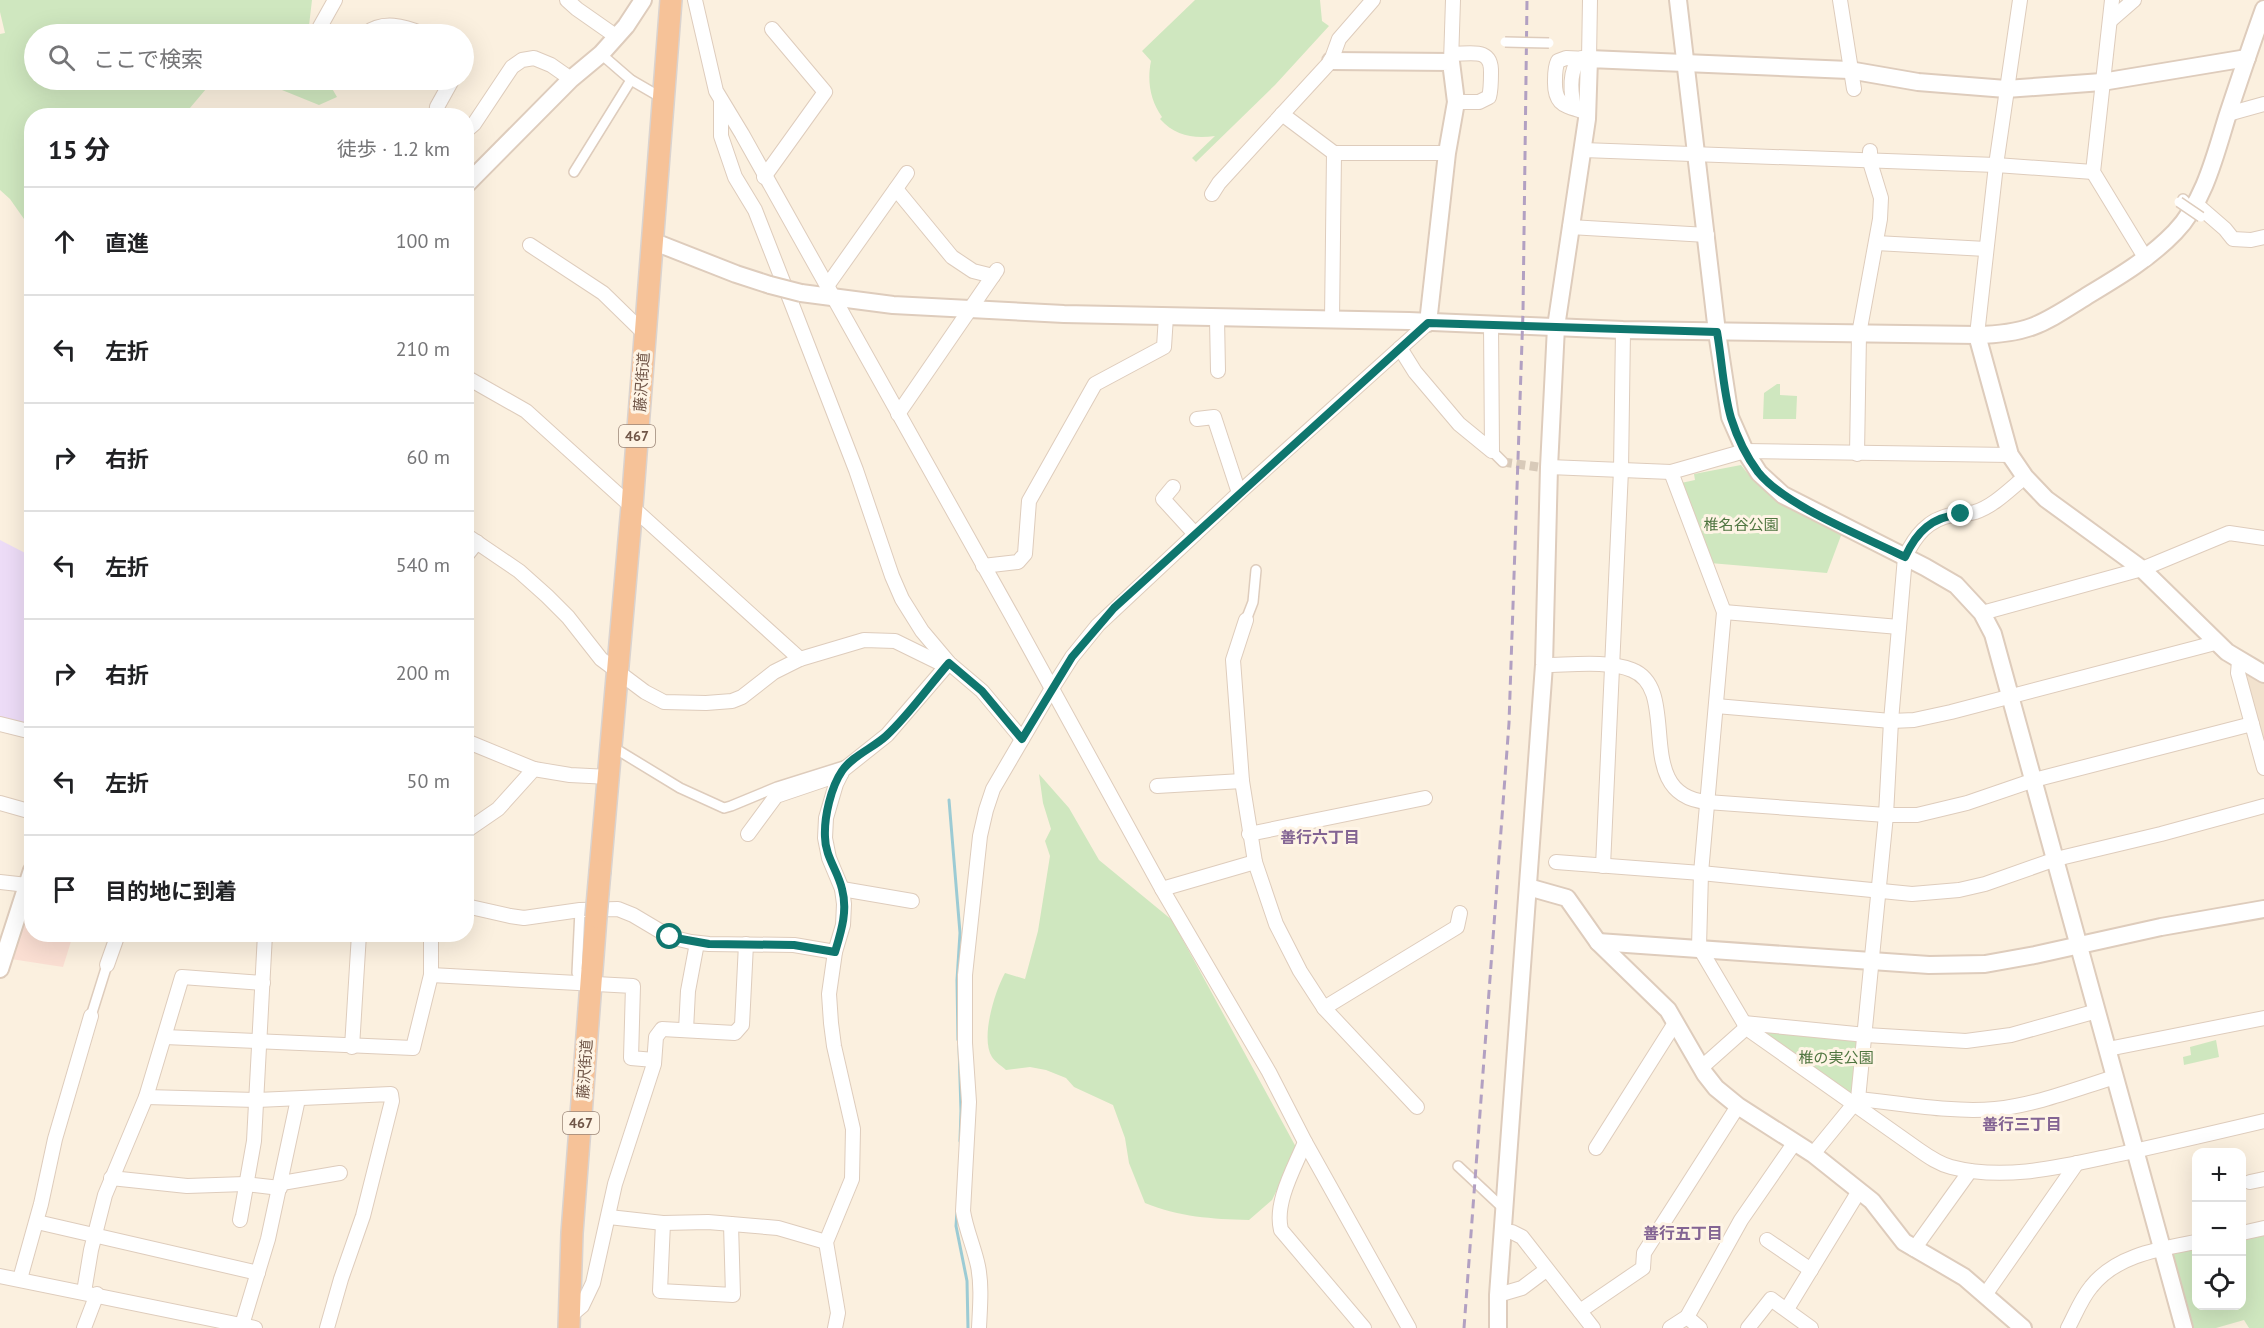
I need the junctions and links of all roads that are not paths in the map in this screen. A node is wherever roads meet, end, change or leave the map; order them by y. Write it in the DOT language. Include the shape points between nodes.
graph roads {
  1 [pos="335,0"];
  2 [pos="567,0"];
  3 [pos="643,0"];
  4 [pos="671,0"];
  5 [pos="695,0"];
  6 [pos="1373,0"];
  7 [pos="1454,0"];
  8 [pos="1590,0"];
  9 [pos="1678,0"];
  10 [pos="1840,0"];
  11 [pos="2020,0"];
  12 [pos="2112,0"];
  13 [pos="2134,0"];
  14 [pos="2264,9"];
  15 [pos="2111,20"];
  16 [pos="322,24"];
  17 [pos="772,29"];
  18 [pos="617,37"];
  19 [pos="1505,42"];
  20 [pos="1549,43"];
  21 [pos="601,54"];
  22 [pos="1452,58"];
  23 [pos="1585,58"];
  24 [pos="2247,58"];
  25 [pos="1331,61"];
  26 [pos="1685,64"];
  27 [pos="1850,70"];
  28 [pos="571,79"];
  29 [pos="631,80"];
  30 [pos="2102,82"];
  31 [pos="2006,88"];
  32 [pos="1854,89"];
  33 [pos="446,90"];
  34 [pos="664,100"];
  35 [pos="721,101"];
  36 [pos="1456,102"];
  37 [pos="2264,104"];
  38 [pos="437,108"];
  39 [pos="1581,110"];
  40 [pos="1282,114"];
  41 [pos="2228,114"];
  42 [pos="474,124"];
  43 [pos="1582,150"];
  44 [pos="1334,153"];
  45 [pos="1447,153"];
  46 [pos="1697,154"];
  47 [pos="1870,156"];
  48 [pos="1996,165"];
  49 [pos="574,172"];
  50 [pos="2093,172"];
  51 [pos="907,173"];
  52 [pos="474,177"];
  53 [pos="764,177"];
  54 [pos="896,189"];
  55 [pos="1212,194"];
  56 [pos="2189,204"];
  57 [pos="1570,227"];
  58 [pos="1707,234"];
  59 [pos="2264,237"];
  60 [pos="652,241"];
  61 [pos="1876,243"];
  62 [pos="530,245"];
  63 [pos="1986,249"];
  64 [pos="2146,259"];
  65 [pos="829,292"];
  66 [pos="971,309"];
  67 [pos="1166,316"];
  68 [pos="1217,318"];
  69 [pos="1332,320"];
  70 [pos="1428,323"];
  71 [pos="1491,325"];
  72 [pos="1556,327"];
  73 [pos="1623,330"];
  74 [pos="1717,332"];
  75 [pos="645,334"];
  76 [pos="1859,334"];
  77 [pos="1977,335"];
  78 [pos="1400,348"];
  79 [pos="1218,371"];
  80 [pos="474,381"];
  81 [pos="898,414"];
  82 [pos="1197,418"];
  83 [pos="1492,451"];
  84 [pos="1745,451"];
  85 [pos="1857,454"];
  86 [pos="2010,454"];
  87 [pos="1503,462"];
  88 [pos="1543,467"];
  89 [pos="1621,470"];
  90 [pos="1671,472"];
  91 [pos="2025,477"];
  92 [pos="1173,487"];
  93 [pos="1239,493"];
  94 [pos="632,506"];
  95 [pos="1195,534"];
  96 [pos="2264,538"];
  97 [pos="474,540"];
  98 [pos="1905,557"];
  99 [pos="983,566"];
  100 [pos="2142,569"];
  101 [pos="1256,570"];
  102 [pos="1724,612"];
  103 [pos="1983,613"];
  104 [pos="1246,620"];
  105 [pos="1899,627"];
  106 [pos="2216,643"];
  107 [pos="800,658"];
  108 [pos="2239,661"];
  109 [pos="947,664"];
  110 [pos="1544,665"];
  111 [pos="1614,666"];
  112 [pos="617,671"];
  113 [pos="2264,674"];
  114 [pos="1051,690"];
  115 [pos="2012,697"];
  116 [pos="1716,706"];
  117 [pos="1891,721"];
  118 [pos="0,724"];
  119 [pos="2252,724"];
  120 [pos="24,730"];
  121 [pos="1022,739"];
  122 [pos="474,744"];
  123 [pos="611,746"];
  124 [pos="2264,768"];
  125 [pos="534,769"];
  126 [pos="845,769"];
  127 [pos="609,777"];
  128 [pos="2034,780"];
  129 [pos="1242,781"];
  130 [pos="1157,786"];
  131 [pos="1425,798"];
  132 [pos="1707,802"];
  133 [pos="0,803"];
  134 [pos="2264,806"];
  135 [pos="24,810"];
  136 [pos="1886,815"];
  137 [pos="474,825"];
  138 [pos="748,834"];
  139 [pos="1250,834"];
  140 [pos="2056,859"];
  141 [pos="1254,862"];
  142 [pos="1556,862"];
  143 [pos="1604,866"];
  144 [pos="1701,873"];
  145 [pos="24,878"];
  146 [pos="0,882"];
  147 [pos="1528,887"];
  148 [pos="842,889"];
  149 [pos="1162,889"];
  150 [pos="1879,891"];
  151 [pos="24,895"];
  152 [pos="912,901"];
  153 [pos="474,908"];
  154 [pos="2264,909"];
  155 [pos="1460,913"];
  156 [pos="588,914"];
  157 [pos="115,942"];
  158 [pos="265,942"];
  159 [pos="359,942"];
  160 [pos="431,942"];
  161 [pos="1598,942"];
  162 [pos="697,943"];
  163 [pos="746,944"];
  164 [pos="2079,945"];
  165 [pos="1699,947"];
  166 [pos="835,952"];
  167 [pos="1871,961"];
  168 [pos="107,964"];
  169 [pos="0,969"];
  170 [pos="431,975"];
  171 [pos="592,978"];
  172 [pos="263,983"];
  173 [pos="1324,1008"];
  174 [pos="2097,1011"];
  175 [pos="91,1016"];
  176 [pos="2264,1018"];
  177 [pos="1675,1023"];
  178 [pos="1745,1025"];
  179 [pos="686,1030"];
  180 [pos="1866,1035"];
  181 [pos="165,1037"];
  182 [pos="259,1042"];
  183 [pos="352,1047"];
  184 [pos="2108,1048"];
  185 [pos="654,1060"];
  186 [pos="1702,1067"];
  187 [pos="2115,1077"];
  188 [pos="146,1097"];
  189 [pos="298,1099"];
  190 [pos="257,1100"];
  191 [pos="1856,1101"];
  192 [pos="1738,1106"];
  193 [pos="1417,1107"];
  194 [pos="2264,1120"];
  195 [pos="1305,1142"];
  196 [pos="1795,1142"];
  197 [pos="1596,1148"];
  198 [pos="2136,1151"];
  199 [pos="1813,1154"];
  200 [pos="2077,1163"];
  201 [pos="1458,1166"];
  202 [pos="1970,1171"];
  203 [pos="340,1173"];
  204 [pos="111,1178"];
  205 [pos="245,1185"];
  206 [pos="281,1185"];
  207 [pos="1860,1191"];
  208 [pos="1504,1209"];
  209 [pos="609,1217"];
  210 [pos="240,1220"];
  211 [pos="37,1222"];
  212 [pos="663,1223"];
  213 [pos="731,1224"];
  214 [pos="2264,1228"];
  215 [pos="1503,1232"];
  216 [pos="2246,1232"];
  217 [pos="95,1234"];
  218 [pos="1767,1240"];
  219 [pos="826,1242"];
  220 [pos="2192,1243"];
  221 [pos="1914,1249"];
  222 [pos="2161,1249"];
  223 [pos="1546,1270"];
  224 [pos="1811,1270"];
  225 [pos="258,1273"];
  226 [pos="0,1276"];
  227 [pos="20,1279"];
  228 [pos="90,1293"];
  229 [pos="1498,1295"];
  230 [pos="1985,1295"];
  231 [pos="1787,1309"];
  232 [pos="1580,1311"];
  233 [pos="1687,1317"];
  234 [pos="569,1322"];
  235 [pos="249,1326"];
  236 [pos="84,1328"];
  237 [pos="327,1328"];
  238 [pos="835,1328"];
  239 [pos="980,1328"];
  240 [pos="1364,1328"];
  241 [pos="1408,1328"];
  242 [pos="1498,1328"];
  243 [pos="1593,1328"];
  244 [pos="1670,1328"];
  245 [pos="1700,1328"];
  246 [pos="1748,1328"];
  247 [pos="1811,1328"];
  248 [pos="2023,1328"];
  249 [pos="2068,1328"];
  250 [pos="2184,1328"];
  1 -- 16 [label="street"];
  2 -- 18 [label="street"];
  3 -- 18 [label="street"];
  4 -- 34 [label="highway, 藤沢街道 / 467"];
  5 -- 35 [label="street"];
  6 -- 25 [label="street" via="1340,39"];
  7 -- 22 [label="street"];
  8 -- 23 [label="street"];
  9 -- 26 [label="street"];
  10 -- 27 [label="street"];
  11 -- 31 [label="street"];
  12 -- 15 [label="street"];
  13 -- 15 [label="street"];
  14 -- 24 [label="street"];
  15 -- 30 [label="street"];
  17 -- 53 [label="street" via="825,92"];
  18 -- 21 [label="street"];
  19 -- 20 [label="street, bridge"];
  21 -- 28 [label="street"];
  21 -- 29 [label="street"];
  22 -- 25 [label="street"];
  22 -- 36 [label="street"];
  22 -- 36 [label="street" via="1480,53 1491,65 1489,98"];
  23 -- 26 [label="street"];
  23 -- 39 [label="street"];
  23 -- 39 [label="street" via="1566,58 1558,61 1555,68 1556,99"];
  24 -- 30 [label="street"];
  24 -- 41 [label="street"];
  25 -- 40 [label="street"];
  26 -- 27 [label="street"];
  26 -- 46 [label="street"];
  27 -- 31 [label="street" via="1918,82"];
  27 -- 32 [label="street"];
  28 -- 42 [label="street" via="534,58 522,60 512,67"];
  28 -- 52 [label="street"];
  29 -- 34 [label="street"];
  29 -- 49 [label="street"];
  30 -- 31 [label="street"];
  30 -- 50 [label="street"];
  31 -- 48 [label="street"];
  33 -- 38 [label="street"];
  34 -- 60 [label="highway, 藤沢街道 / 467"];
  35 -- 53 [label="street"];
  35 -- 109 [label="street" via="721,136 735,177 754,210 791,302 892,576 922,631"];
  36 -- 45 [label="street"];
  37 -- 41 [label="street"];
  39 -- 43 [label="street"];
  40 -- 44 [label="street"];
  40 -- 55 [label="street"];
  41 -- 56 [label="street" via="2209,171"];
  43 -- 46 [label="street"];
  43 -- 57 [label="street"];
  44 -- 45 [label="street"];
  44 -- 69 [label="street"];
  45 -- 70 [label="street"];
  46 -- 47 [label="street"];
  46 -- 58 [label="street"];
  47 -- 48 [label="street"];
  47 -- 61 [label="street" via="1881,198"];
  48 -- 50 [label="street"];
  48 -- 63 [label="street"];
  50 -- 64 [label="street"];
  51 -- 54 [label="street"];
  53 -- 65 [label="street"];
  54 -- 65 [label="street"];
  54 -- 66 [label="street" via="952,257 973,271 995,273"];
  56 -- 59 [label="street" via="2225,229 2233,240"];
  56 -- 64 [label="street" via="2176,231"];
  57 -- 58 [label="street"];
  57 -- 72 [label="street"];
  58 -- 74 [label="street"];
  60 -- 65 [label="street, bridge" via="771,285 801,293"];
  60 -- 75 [label="highway, 藤沢街道 / 467"];
  61 -- 63 [label="street"];
  61 -- 76 [label="street"];
  62 -- 75 [label="street" via="603,293"];
  63 -- 77 [label="street"];
  64 -- 77 [label="street" via="2049,321 2027,330"];
  65 -- 66 [label="street" via="893,305"];
  65 -- 81 [label="street"];
  66 -- 67 [label="street"];
  66 -- 81 [label="street"];
  67 -- 68 [label="street"];
  67 -- 99 [label="street" via="1164,346 1095,384 1029,501 1025,554 1018,562"];
  68 -- 69 [label="street"];
  68 -- 79 [label="street"];
  69 -- 70 [label="street"];
  70 -- 71 [label="street"];
  70 -- 78 [label="street"];
  71 -- 72 [label="street"];
  71 -- 83 [label="street"];
  72 -- 73 [label="street"];
  72 -- 88 [label="street"];
  73 -- 74 [label="street"];
  73 -- 89 [label="street"];
  74 -- 76 [label="street"];
  74 -- 84 [label="street" via="1731,417"];
  75 -- 94 [label="highway, 藤沢街道 / 467"];
  76 -- 77 [label="street"];
  76 -- 85 [label="street"];
  77 -- 86 [label="street"];
  78 -- 83 [label="street" via="1459,424"];
  78 -- 93 [label="street"];
  80 -- 94 [label="street" via="526,411"];
  81 -- 99 [label="street"];
  82 -- 93 [label="street" via="1214,417"];
  83 -- 87 [label="street"];
  84 -- 85 [label="street"];
  84 -- 90 [label="street"];
  84 -- 98 [label="street" via="1759,473 1783,495"];
  85 -- 86 [label="street"];
  86 -- 91 [label="street"];
  88 -- 89 [label="street"];
  88 -- 110 [label="street"];
  89 -- 90 [label="street"];
  89 -- 111 [label="street"];
  90 -- 102 [label="street"];
  91 -- 98 [label="street" via="1976,512 1929,524"];
  91 -- 100 [label="street" via="2046,499"];
  92 -- 95 [label="street" via="1163,499"];
  93 -- 95 [label="street"];
  94 -- 107 [label="street"];
  94 -- 112 [label="highway, 藤沢街道 / 467"];
  95 -- 114 [label="street" via="1098,625"];
  96 -- 100 [label="street" via="2229,533"];
  97 -- 112 [label="street" via="547,596 601,659"];
  98 -- 103 [label="street" via="1956,585"];
  98 -- 105 [label="street"];
  99 -- 114 [label="street"];
  100 -- 103 [label="street"];
  100 -- 106 [label="street"];
  101 -- 104 [label="street" via="1253,602"];
  102 -- 105 [label="street"];
  102 -- 116 [label="street"];
  103 -- 115 [label="street"];
  104 -- 129 [label="street" via="1233,660"];
  105 -- 117 [label="street"];
  106 -- 108 [label="street"];
  106 -- 115 [label="street"];
  107 -- 109 [label="street" via="864,640 883,639"];
  107 -- 112 [label="street" via="742,697 721,703 664,702"];
  108 -- 113 [label="street"];
  108 -- 119 [label="street" via="2238,673"];
  109 -- 121 [label="street" via="982,691"];
  109 -- 126 [label="street" via="887,735"];
  110 -- 111 [label="street"];
  110 -- 147 [label="street"];
  111 -- 132 [label="street" via="1641,676 1655,697 1665,771 1689,798"];
  111 -- 143 [label="street"];
  112 -- 123 [label="highway, 藤沢街道 / 467"];
  114 -- 121 [label="street"];
  114 -- 149 [label="street"];
  115 -- 117 [label="street" via="1914,720"];
  115 -- 128 [label="street"];
  116 -- 117 [label="street"];
  116 -- 132 [label="street"];
  117 -- 136 [label="street"];
  118 -- 120 [label="street"];
  119 -- 124 [label="street"];
  119 -- 128 [label="street"];
  121 -- 239 [label="street" via="993,789 986,810 965,975 969,1113 963,1211 980,1285"];
  122 -- 125 [label="street"];
  123 -- 126 [label="street" via="680,788 724,808 777,787"];
  123 -- 127 [label="highway, 藤沢街道 / 467"];
  125 -- 127 [label="street"];
  125 -- 137 [label="street" via="498,808"];
  126 -- 138 [label="street" via="776,796"];
  126 -- 148 [label="street" via="826,818 825,838"];
  127 -- 156 [label="highway, 藤沢街道 / 467, bridge" via="600,871"];
  128 -- 136 [label="street" via="1942,810"];
  128 -- 140 [label="street"];
  129 -- 130 [label="street"];
  129 -- 139 [label="street"];
  131 -- 139 [label="street"];
  132 -- 136 [label="street"];
  132 -- 144 [label="street"];
  133 -- 135 [label="street"];
  134 -- 140 [label="street"];
  136 -- 150 [label="street"];
  139 -- 141 [label="street"];
  140 -- 150 [label="street" via="1959,890 1912,894"];
  140 -- 164 [label="street"];
  141 -- 149 [label="street"];
  141 -- 173 [label="street" via="1276,924"];
  142 -- 143 [label="street"];
  143 -- 144 [label="street"];
  144 -- 150 [label="street"];
  144 -- 165 [label="street"];
  145 -- 146 [label="street"];
  147 -- 161 [label="street" via="1567,898"];
  147 -- 208 [label="street"];
  148 -- 152 [label="street"];
  148 -- 166 [label="street" via="843,925"];
  149 -- 195 [label="street" via="1269,1072"];
  150 -- 167 [label="street"];
  151 -- 169 [label="street"];
  153 -- 156 [label="street" via="524,918"];
  154 -- 164 [label="street"];
  155 -- 173 [label="street" via="1457,927"];
  156 -- 162 [label="street" via="618,909 670,937"];
  156 -- 171 [label="highway, 藤沢街道 / 467"];
  157 -- 168 [label="street"];
  158 -- 172 [label="street"];
  159 -- 183 [label="street"];
  160 -- 170 [label="street"];
  161 -- 165 [label="street"];
  161 -- 177 [label="street" via="1657,998"];
  162 -- 163 [label="street"];
  162 -- 179 [label="street"];
  163 -- 166 [label="street" via="794,945"];
  163 -- 179 [label="street" via="742,1025 735,1033"];
  164 -- 167 [label="street" via="1985,964"];
  164 -- 174 [label="street"];
  165 -- 167 [label="street"];
  165 -- 178 [label="street"];
  166 -- 219 [label="street" via="829,994 831,1023 853,1129 853,1149 852,1179"];
  167 -- 180 [label="street"];
  168 -- 175 [label="street"];
  170 -- 171 [label="street"];
  170 -- 183 [label="street" via="413,1048"];
  171 -- 185 [label="street" via="633,986 631,1058"];
  171 -- 234 [label="highway, 藤沢街道 / 467"];
  172 -- 181 [label="street" via="182,977"];
  172 -- 182 [label="street"];
  173 -- 193 [label="street"];
  174 -- 180 [label="street" via="2011,1035 1966,1041"];
  174 -- 184 [label="street"];
  175 -- 211 [label="street" via="55,1139"];
  176 -- 184 [label="street"];
  177 -- 186 [label="street"];
  177 -- 197 [label="street"];
  178 -- 180 [label="street"];
  178 -- 186 [label="street"];
  178 -- 191 [label="street"];
  179 -- 185 [label="street" via="662,1029 656,1036"];
  180 -- 191 [label="street"];
  181 -- 182 [label="street"];
  181 -- 188 [label="street"];
  182 -- 183 [label="street"];
  182 -- 190 [label="street"];
  184 -- 187 [label="street"];
  185 -- 209 [label="street" via="615,1184"];
  186 -- 192 [label="street" via="1716,1088"];
  187 -- 191 [label="street" via="1996,1109"];
  187 -- 198 [label="street"];
  188 -- 190 [label="street"];
  188 -- 204 [label="street"];
  189 -- 190 [label="street"];
  189 -- 206 [label="street"];
  189 -- 237 [label="street" via="391,1094 392,1101 363,1216"];
  190 -- 205 [label="street"];
  191 -- 199 [label="street"];
  191 -- 202 [label="street" via="1934,1160"];
  192 -- 196 [label="street"];
  192 -- 232 [label="street" via="1644,1253 1643,1268"];
  194 -- 198 [label="street"];
  195 -- 240 [label="street" via="1284,1196 1281,1230"];
  195 -- 241 [label="street"];
  196 -- 199 [label="street"];
  196 -- 233 [label="street" via="1741,1220"];
  198 -- 200 [label="street"];
  198 -- 222 [label="street"];
  199 -- 207 [label="street"];
  200 -- 202 [label="street" via="2037,1170"];
  200 -- 230 [label="street"];
  201 -- 208 [label="street"];
  202 -- 221 [label="street"];
  203 -- 206 [label="street"];
  204 -- 205 [label="street" via="187,1186"];
  204 -- 217 [label="street"];
  205 -- 206 [label="street"];
  205 -- 210 [label="street"];
  206 -- 225 [label="street"];
  207 -- 221 [label="street"];
  207 -- 224 [label="street"];
  208 -- 215 [label="street"];
  209 -- 212 [label="street"];
  209 -- 234 [label="street" via="593,1283"];
  211 -- 217 [label="street"];
  211 -- 227 [label="street"];
  212 -- 213 [label="street"];
  212 -- 213 [label="street" via="660,1291 733,1295"];
  213 -- 219 [label="street" via="778,1228"];
  214 -- 216 [label="street"];
  215 -- 223 [label="street" via="1522,1237"];
  215 -- 229 [label="street"];
  217 -- 225 [label="street"];
  217 -- 228 [label="street"];
  218 -- 224 [label="street"];
  219 -- 238 [label="street" via="838,1313"];
  220 -- 222 [label="street"];
  221 -- 230 [label="street" via="1964,1277"];
  222 -- 249 [label="street" via="2128,1259 2105,1272 2090,1287"];
  222 -- 250 [label="street"];
  223 -- 229 [label="street" via="1522,1288"];
  223 -- 232 [label="street"];
  224 -- 231 [label="street"];
  225 -- 235 [label="street"];
  226 -- 227 [label="street"];
  227 -- 228 [label="street"];
  228 -- 235 [label="street"];
  228 -- 236 [label="street"];
  229 -- 242 [label="street"];
  230 -- 248 [label="street"];
  231 -- 246 [label="street" via="1771,1299"];
  231 -- 247 [label="street"];
  232 -- 243 [label="street"];
  233 -- 244 [label="street"];
  233 -- 245 [label="street"];
}
